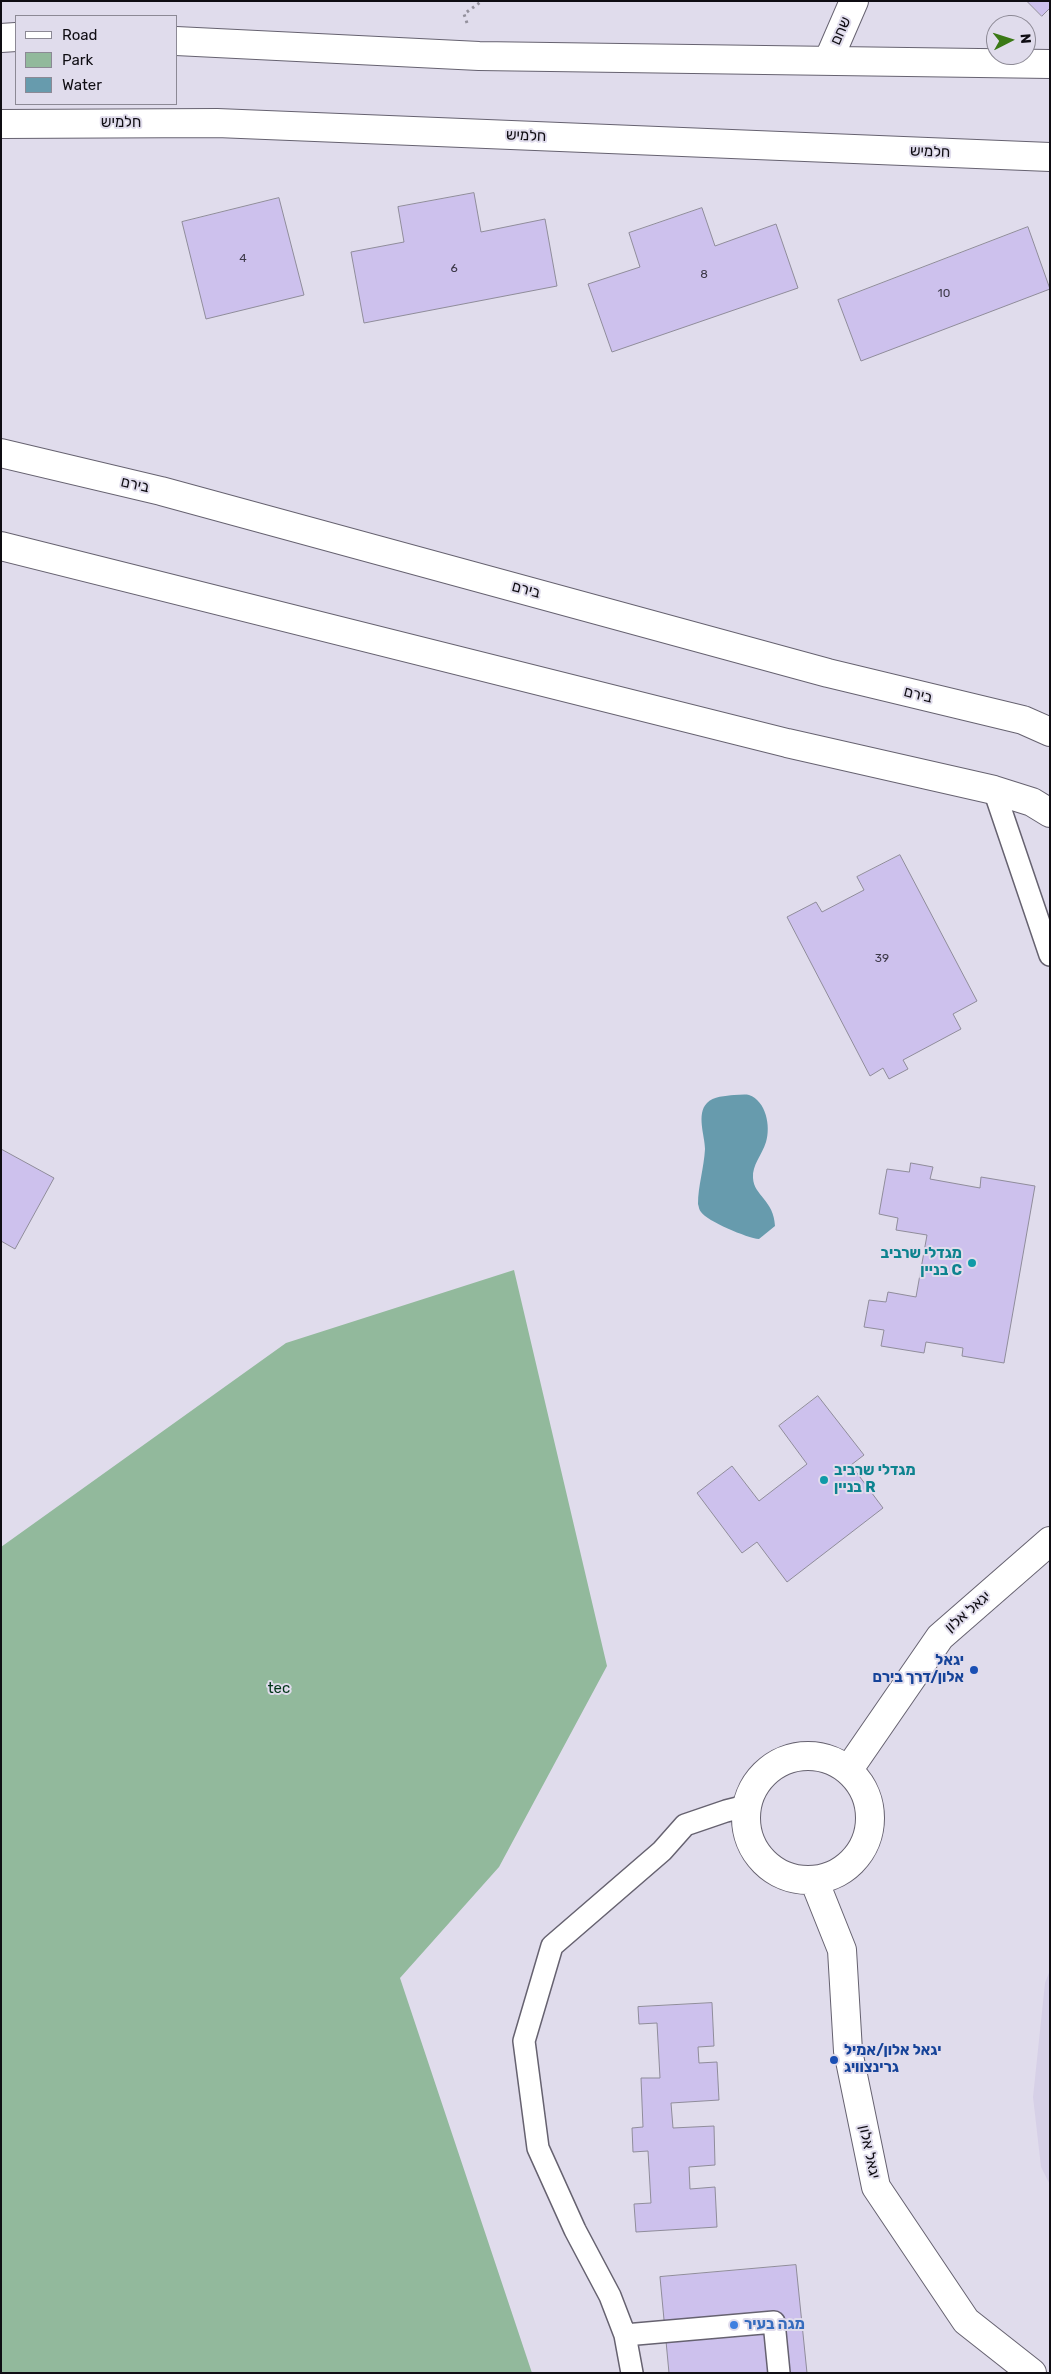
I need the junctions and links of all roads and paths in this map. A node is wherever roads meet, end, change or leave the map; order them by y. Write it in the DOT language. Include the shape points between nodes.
graph roads {
  1 [pos="482,1"];
  2 [pos="854,1"];
  3 [pos="464,14"];
  4 [pos="15,37"];
  5 [pos="1,38"];
  6 [pos="178,41"];
  7 [pos="828,61"];
  8 [pos="1050,64"];
  9 [pos="1,124"];
  10 [pos="1050,157"];
  11 [pos="1,454"];
  12 [pos="1,546"];
  13 [pos="1050,732"];
  14 [pos="994,790"];
  15 [pos="1050,813"];
  16 [pos="1050,955"];
  17 [pos="1050,1541"];
  18 [pos="849,1769"];
  19 [pos="746,1806"];
  20 [pos="814,1880"];
  21 [pos="625,2335"];
  22 [pos="632,2373"];
  23 [pos="779,2373"];
  24 [pos="1032,2373"];
  1 -- 3 [label="path"];
  2 -- 7 [label="street, שחם"];
  4 -- 5 [label="street"];
  6 -- 7 [label="street" via="479,56"];
  7 -- 8 [label="street"];
  9 -- 10 [label="street, חלמיש" via="217,123"];
  11 -- 13 [label="street, בירם" via="161,491 828,673 1023,720"];
  12 -- 14 [label="street" via="767,738"];
  14 -- 15 [label="street" via="1032,802"];
  14 -- 16 [label="lane"];
  17 -- 18 [label="street, יגאל אלון" via="940,1636"];
  18 -- 19 [label="street" via="826,1757 806,1754 782,1760 767,1770 753,1788"];
  18 -- 20 [label="street" via="862,1784 870,1805 870,1830 859,1855 846,1868"];
  19 -- 20 [label="street" via="747,1831 758,1854 776,1872"];
  19 -- 21 [label="lane" via="685,1825 662,1851 552,1946 524,2041 538,2148 575,2230 610,2296"];
  20 -- 24 [label="street, יגאל אלון" via="842,1950 848,2051 876,2187 966,2321"];
  21 -- 22 [label="lane"];
  21 -- 23 [label="lane" via="774,2322"];
}
